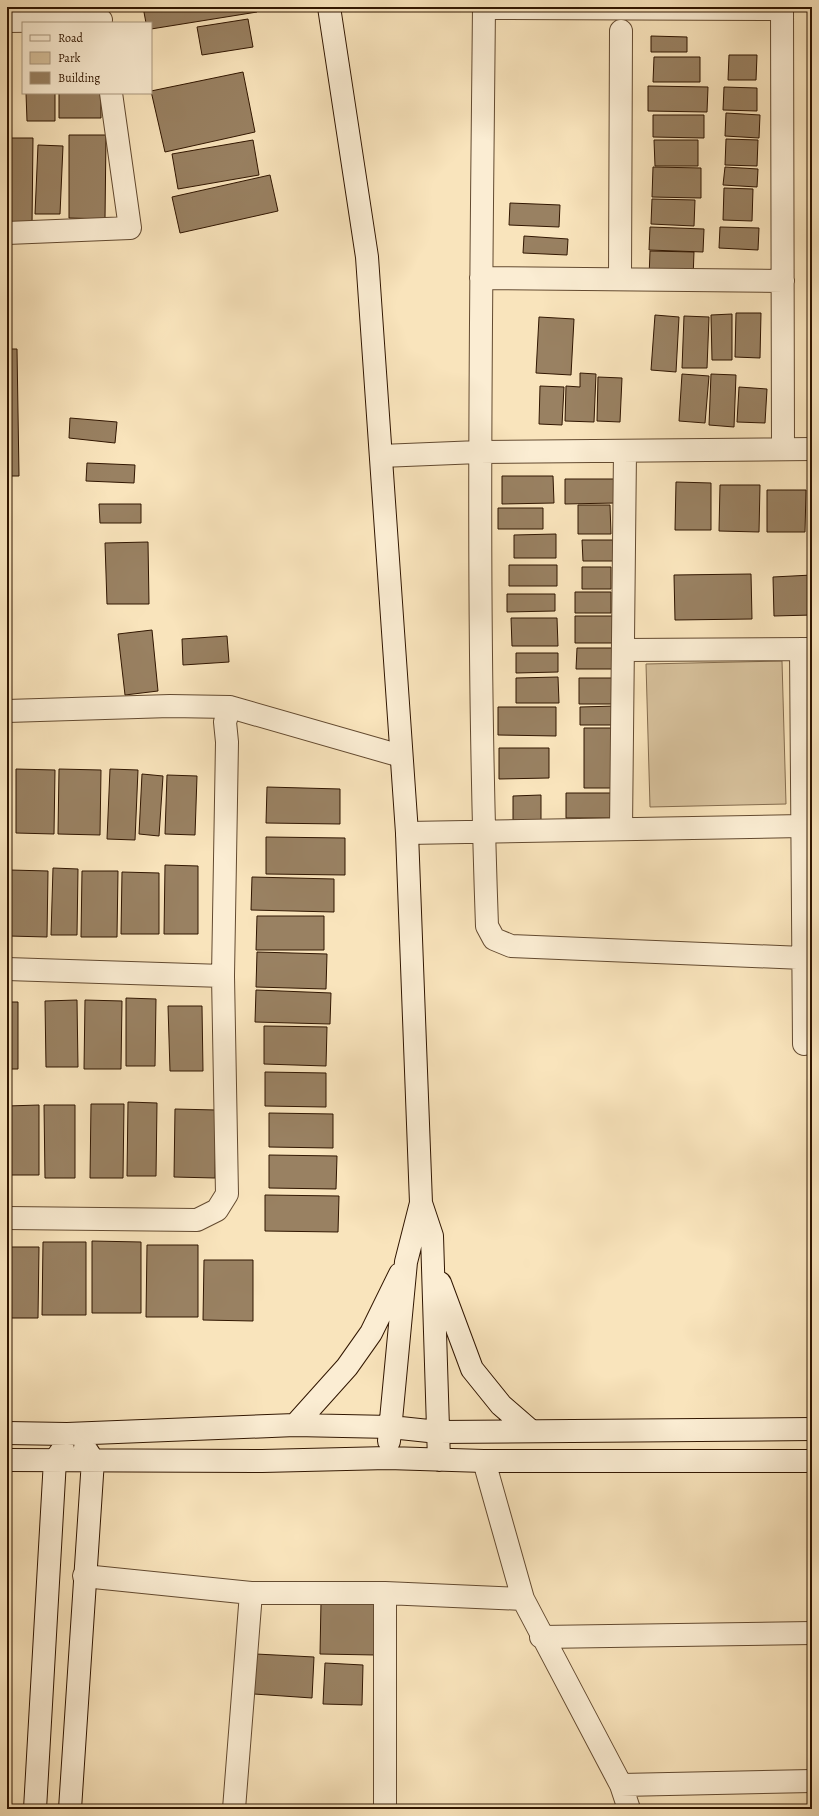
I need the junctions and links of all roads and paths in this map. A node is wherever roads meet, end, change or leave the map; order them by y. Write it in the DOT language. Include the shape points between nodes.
graph roads {
  1 [pos="329,7"];
  2 [pos="484,8"];
  3 [pos="782,8"];
  4 [pos="100,17"];
  5 [pos="7,21"];
  6 [pos="621,31"];
  7 [pos="111,94"];
  8 [pos="7,232"];
  9 [pos="481,278"];
  10 [pos="620,279"];
  11 [pos="783,281"];
  12 [pos="783,449"];
  13 [pos="812,449"];
  14 [pos="625,451"];
  15 [pos="479,452"];
  16 [pos="381,456"];
  17 [pos="807,649"];
  18 [pos="623,650"];
  19 [pos="230,707"];
  20 [pos="7,711"];
  21 [pos="401,756"];
  22 [pos="802,826"];
  23 [pos="621,829"];
  24 [pos="484,832"];
  25 [pos="407,833"];
  26 [pos="803,958"];
  27 [pos="7,969"];
  28 [pos="223,976"];
  29 [pos="804,1044"];
  30 [pos="421,1203"];
  31 [pos="7,1218"];
  32 [pos="406,1262"];
  33 [pos="432,1263"];
  34 [pos="295,1424"];
  35 [pos="391,1427"];
  36 [pos="812,1429"];
  37 [pos="531,1431"];
  38 [pos="438,1432"];
  39 [pos="7,1433"];
  40 [pos="75,1433"];
  41 [pos="388,1458"];
  42 [pos="7,1460"];
  43 [pos="55,1460"];
  44 [pos="93,1460"];
  45 [pos="439,1460"];
  46 [pos="484,1461"];
  47 [pos="812,1461"];
  48 [pos="84,1576"];
  49 [pos="251,1593"];
  50 [pos="385,1593"];
  51 [pos="523,1599"];
  52 [pos="812,1633"];
  53 [pos="542,1637"];
  54 [pos="812,1781"];
  55 [pos="621,1785"];
  56 [pos="35,1809"];
  57 [pos="70,1809"];
  58 [pos="234,1809"];
  59 [pos="385,1809"];
  60 [pos="629,1809"];
  1 -- 16 [label="street" via="367,257"];
  2 -- 3 [label="street"];
  2 -- 9 [label="street"];
  3 -- 11 [label="street"];
  4 -- 5 [label="street"];
  6 -- 10 [label="street"];
  7 -- 8 [label="street" via="130,228"];
  9 -- 10 [label="street"];
  9 -- 15 [label="street"];
  10 -- 11 [label="street"];
  11 -- 12 [label="street"];
  12 -- 13 [label="street"];
  12 -- 14 [label="street"];
  14 -- 15 [label="street"];
  14 -- 18 [label="street"];
  15 -- 16 [label="street"];
  15 -- 24 [label="street"];
  16 -- 21 [label="street"];
  17 -- 18 [label="street"];
  17 -- 22 [label="street"];
  18 -- 23 [label="street"];
  19 -- 20 [label="street" via="170,706"];
  19 -- 21 [label="street"];
  19 -- 28 [label="street" via="225,722 227,742"];
  21 -- 25 [label="street"];
  22 -- 23 [label="street"];
  22 -- 26 [label="street"];
  23 -- 24 [label="street"];
  24 -- 25 [label="street"];
  24 -- 26 [label="street" via="487,926 494,939 511,946"];
  25 -- 30 [label="street"];
  26 -- 29 [label="street"];
  27 -- 28 [label="street"];
  28 -- 31 [label="street" via="228,1194 217,1210 197,1220"];
  30 -- 32 [label="street"];
  30 -- 33 [label="street" via="432,1236"];
  32 -- 34 [label="street" via="371,1333 347,1367"];
  32 -- 35 [label="street"];
  33 -- 37 [label="street" via="472,1369 501,1405"];
  33 -- 38 [label="street"];
  34 -- 35 [label="street"];
  34 -- 40 [label="street"];
  35 -- 38 [label="street"];
  35 -- 41 [label="street"];
  36 -- 37 [label="street"];
  37 -- 38 [label="street"];
  38 -- 45 [label="street"];
  39 -- 40 [label="street"];
  40 -- 43 [label="street"];
  40 -- 44 [label="street"];
  41 -- 44 [label="street" via="262,1461"];
  41 -- 45 [label="street"];
  42 -- 43 [label="street"];
  43 -- 44 [label="street"];
  43 -- 56 [label="street"];
  44 -- 48 [label="street"];
  45 -- 46 [label="street"];
  46 -- 47 [label="street"];
  46 -- 51 [label="street"];
  48 -- 49 [label="street"];
  48 -- 57 [label="street"];
  49 -- 50 [label="street"];
  49 -- 58 [label="street"];
  50 -- 51 [label="street"];
  50 -- 59 [label="street"];
  51 -- 53 [label="street"];
  52 -- 53 [label="street"];
  53 -- 55 [label="street"];
  54 -- 55 [label="street"];
  55 -- 60 [label="street"];
}
